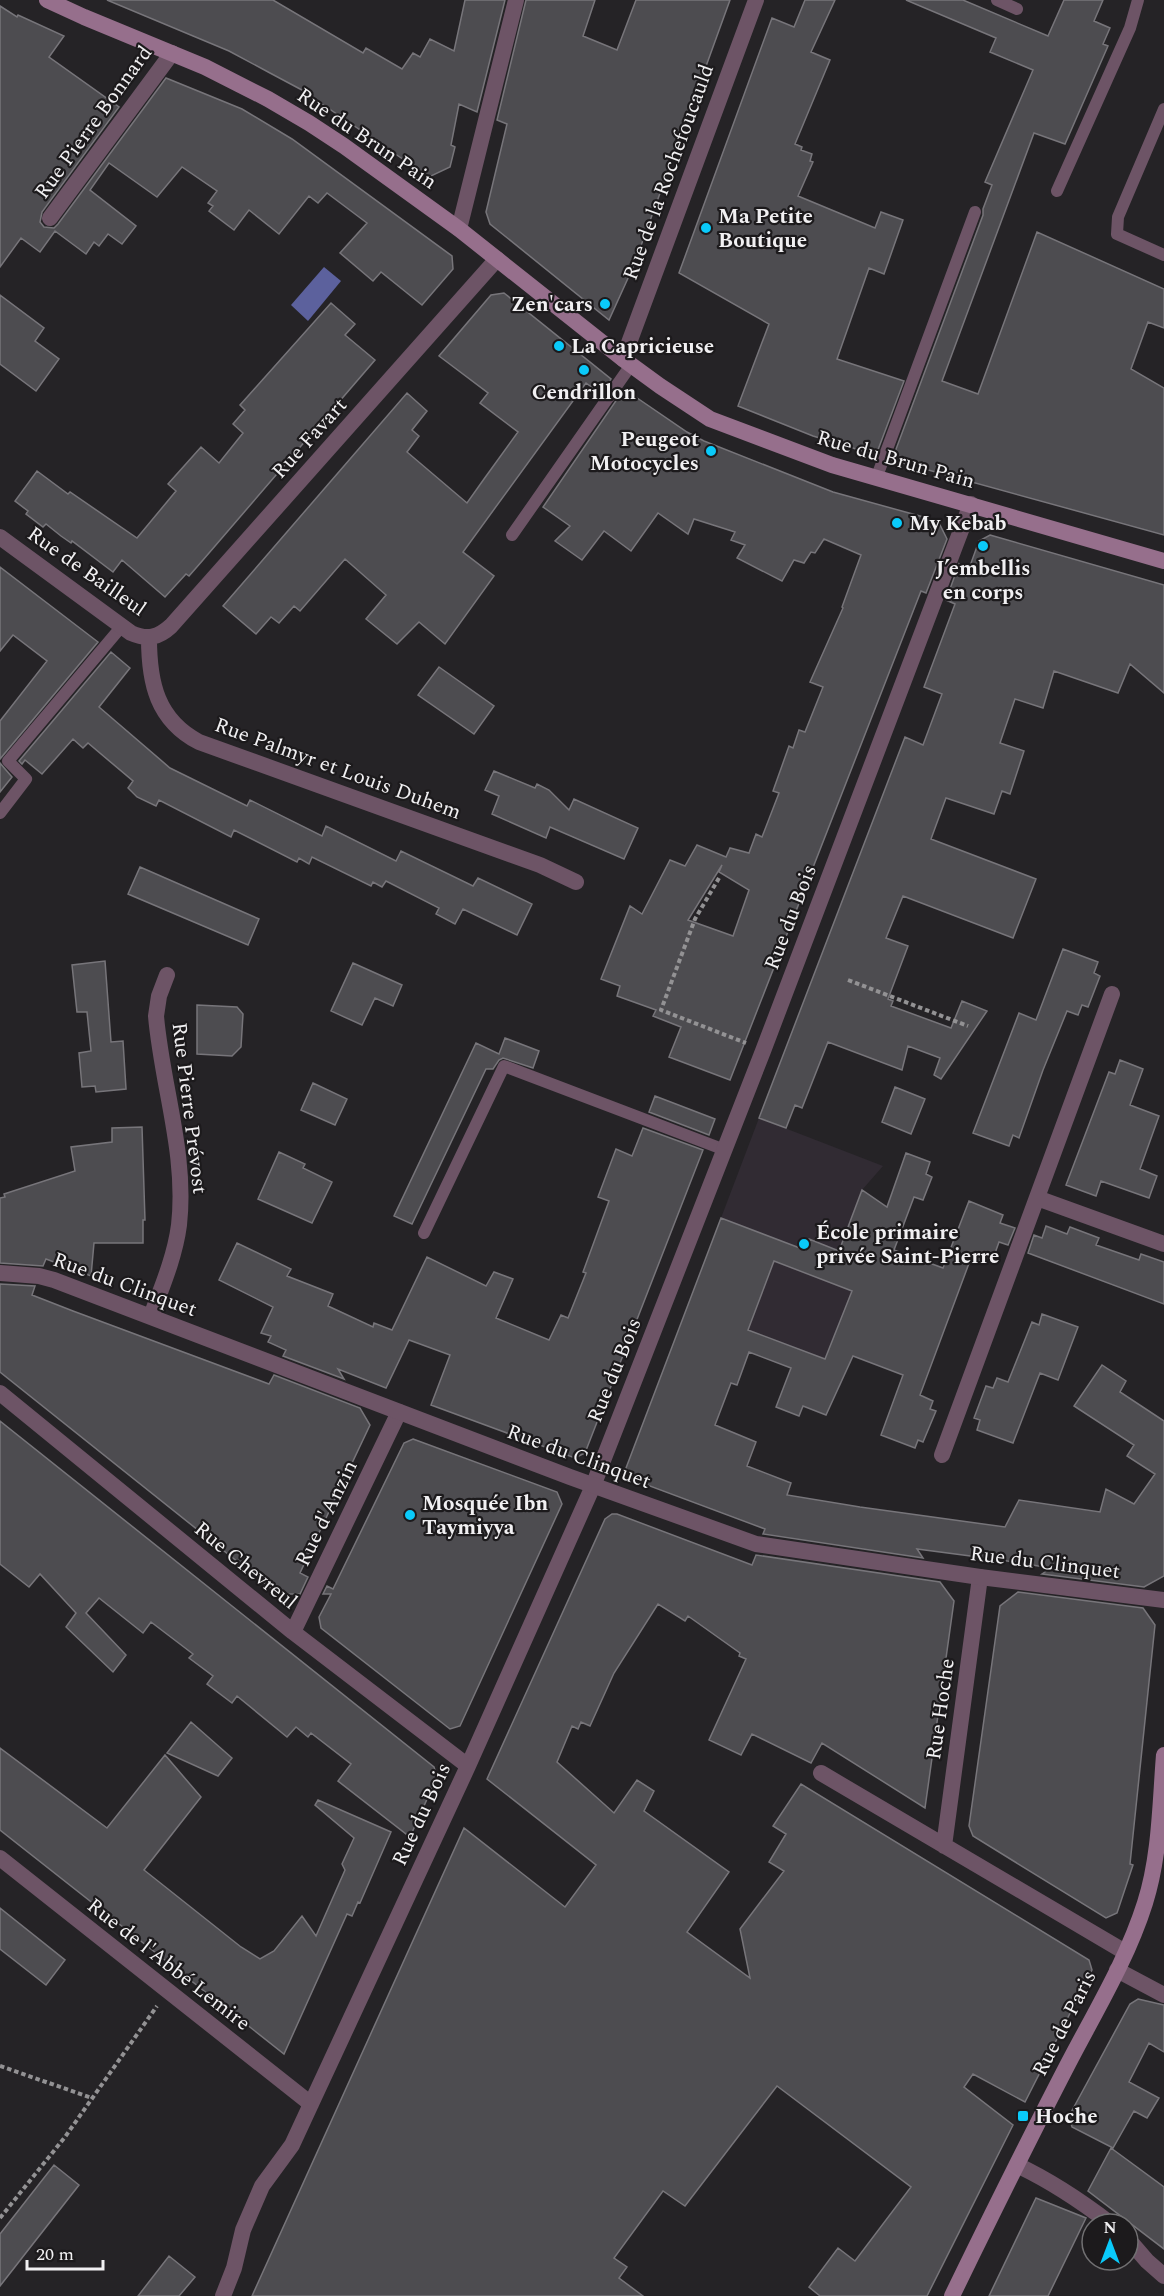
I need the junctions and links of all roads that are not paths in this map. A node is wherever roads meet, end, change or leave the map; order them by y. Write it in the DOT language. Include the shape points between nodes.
graph roads {
  1 [pos="47,0"];
  2 [pos="516,0"];
  3 [pos="756,0"];
  4 [pos="997,0"];
  5 [pos="1138,0"];
  6 [pos="1017,9"];
  7 [pos="172,53"];
  8 [pos="1164,109"];
  9 [pos="1057,191"];
  10 [pos="975,212"];
  11 [pos="50,218"];
  12 [pos="459,229"];
  13 [pos="1164,255"];
  14 [pos="497,259"];
  15 [pos="627,362"];
  16 [pos="876,479"];
  17 [pos="971,504"];
  18 [pos="512,535"];
  19 [pos="0,537"];
  20 [pos="1164,561"];
  21 [pos="122,626"];
  22 [pos="149,638"];
  23 [pos="4,758"];
  24 [pos="0,813"];
  25 [pos="576,882"];
  26 [pos="167,975"];
  27 [pos="1112,994"];
  28 [pos="725,1150"];
  29 [pos="1037,1198"];
  30 [pos="424,1233"];
  31 [pos="1164,1244"];
  32 [pos="0,1273"];
  33 [pos="151,1316"];
  34 [pos="0,1393"];
  35 [pos="399,1412"];
  36 [pos="942,1455"];
  37 [pos="593,1486"];
  38 [pos="980,1577"];
  39 [pos="1164,1600"];
  40 [pos="293,1632"];
  41 [pos="1164,1755"];
  42 [pos="468,1766"];
  43 [pos="821,1773"];
  44 [pos="945,1846"];
  45 [pos="0,1858"];
  46 [pos="1125,1952"];
  47 [pos="1117,1970"];
  48 [pos="1164,1995"];
  49 [pos="311,2104"];
  50 [pos="1017,2165"];
  51 [pos="1096,2212"];
  52 [pos="1140,2253"];
  53 [pos="1164,2276"];
  54 [pos="223,2296"];
  55 [pos="952,2296"];
  1 -- 7 [label="main road, Rue du Brun Pain"];
  2 -- 12 [label="street"];
  3 -- 15 [label="street, Rue de la Rochefoucauld"];
  4 -- 6 [label="lane"];
  5 -- 9 [label="lane" via="1130,28"];
  7 -- 11 [label="street, Rue Pierre Bonnard"];
  7 -- 12 [label="main road, Rue du Brun Pain" via="237,82 309,123"];
  8 -- 13 [label="lane" via="1117,227 1117,234"];
  10 -- 16 [label="lane"];
  12 -- 14 [label="main road, Rue du Brun Pain"];
  14 -- 15 [label="main road, Rue du Brun Pain"];
  14 -- 22 [label="street, Rue Favart" via="171,626 161,635"];
  15 -- 16 [label="main road, Rue du Brun Pain" via="710,419"];
  15 -- 18 [label="lane"];
  16 -- 17 [label="main road, Rue du Brun Pain"];
  17 -- 20 [label="main road, Rue du Brun Pain"];
  17 -- 28 [label="street, Rue du Bois"];
  19 -- 21 [label="street, Rue de Bailleul"];
  21 -- 22 [label="street, Rue de Bailleul"];
  21 -- 23 [label="lane"];
  22 -- 25 [label="street, Rue Palmyr et Louis Duhem" via="157,698 185,734 540,865"];
  23 -- 24 [label="lane" via="26,779"];
  26 -- 33 [label="street, Rue Pierre Prévost" via="156,1016 177,1151 179,1217 175,1245"];
  27 -- 29 [label="street"];
  28 -- 30 [label="lane" via="504,1066"];
  28 -- 37 [label="street, Rue du Bois"];
  29 -- 31 [label="street"];
  29 -- 36 [label="street"];
  32 -- 33 [label="street, Rue du Clinquet" via="54,1280"];
  33 -- 35 [label="street, Rue du Clinquet"];
  34 -- 40 [label="street, Rue Chevreul"];
  35 -- 37 [label="street, Rue du Clinquet"];
  35 -- 40 [label="street, Rue d'Anzin"];
  37 -- 38 [label="street, Rue du Clinquet" via="756,1544"];
  37 -- 42 [label="street, Rue du Bois"];
  38 -- 39 [label="street, Rue du Clinquet"];
  38 -- 44 [label="street, Rue Hoche"];
  40 -- 42 [label="street, Rue Chevreul"];
  41 -- 46 [label="main road, Rue de Paris" via="1150,1883"];
  42 -- 49 [label="street, Rue du Bois"];
  43 -- 44 [label="street"];
  44 -- 46 [label="street"];
  45 -- 49 [label="street, Rue de l'Abbé Lemire"];
  46 -- 47 [label="main road, Rue de Paris"];
  47 -- 48 [label="street"];
  47 -- 50 [label="main road, Rue de Paris"];
  49 -- 54 [label="street, Rue du Bois" via="292,2145 262,2186 243,2230"];
  50 -- 51 [label="street" via="1040,2175"];
  50 -- 55 [label="main road, Rue de Paris"];
  52 -- 53 [label="street"];
}
